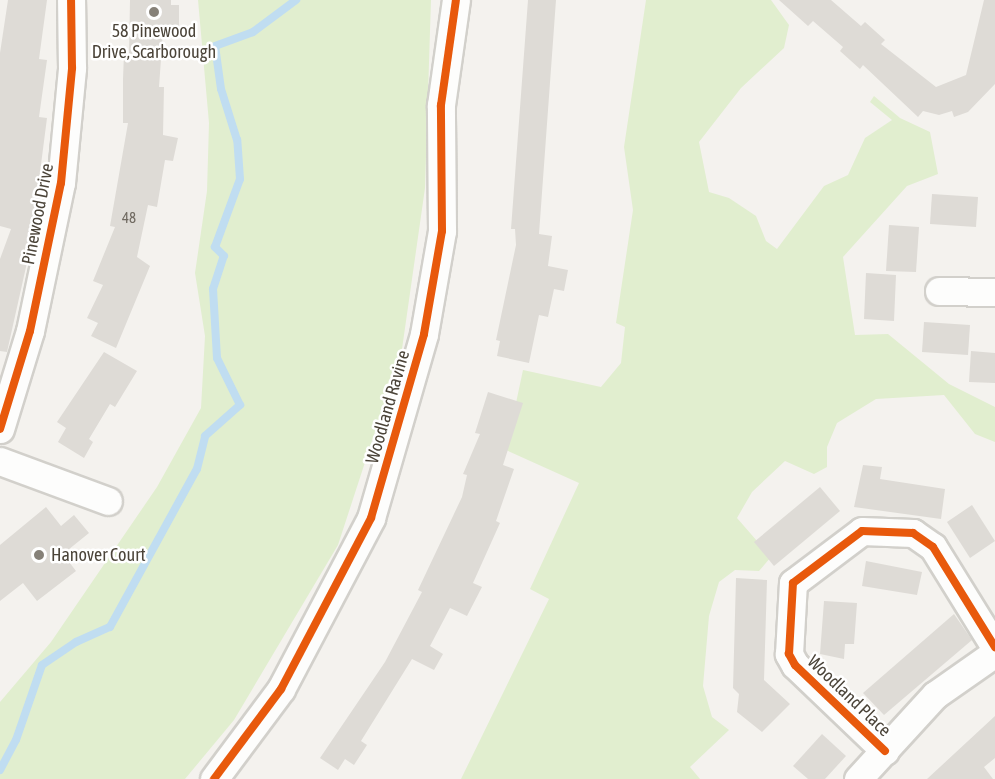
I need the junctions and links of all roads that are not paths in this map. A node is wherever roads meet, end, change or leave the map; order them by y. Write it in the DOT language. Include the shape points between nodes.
graph roads {
  1 [pos="71,0"];
  2 [pos="456,0"];
  3 [pos="939,291"];
  4 [pos="995,292"];
  5 [pos="0,429"];
  6 [pos="0,461"];
  7 [pos="108,501"];
  8 [pos="995,647"];
  9 [pos="995,653"];
  10 [pos="885,751"];
  11 [pos="214,779"];
  12 [pos="858,779"];
  1 -- 5 [label="street, Pinewood Drive" via="72,69 62,183 30,331"];
  2 -- 11 [label="street, Woodland Ravine" via="450,20 441,105 442,231 424,334 371,518 281,689"];
  3 -- 4 [label="street"];
  6 -- 7 [label="street"];
  8 -- 10 [label="street, Woodland Place" via="933,547 914,533 862,531 793,583 789,654 795,665"];
  9 -- 10 [label="street" via="935,695"];
  10 -- 12 [label="street"];
}
